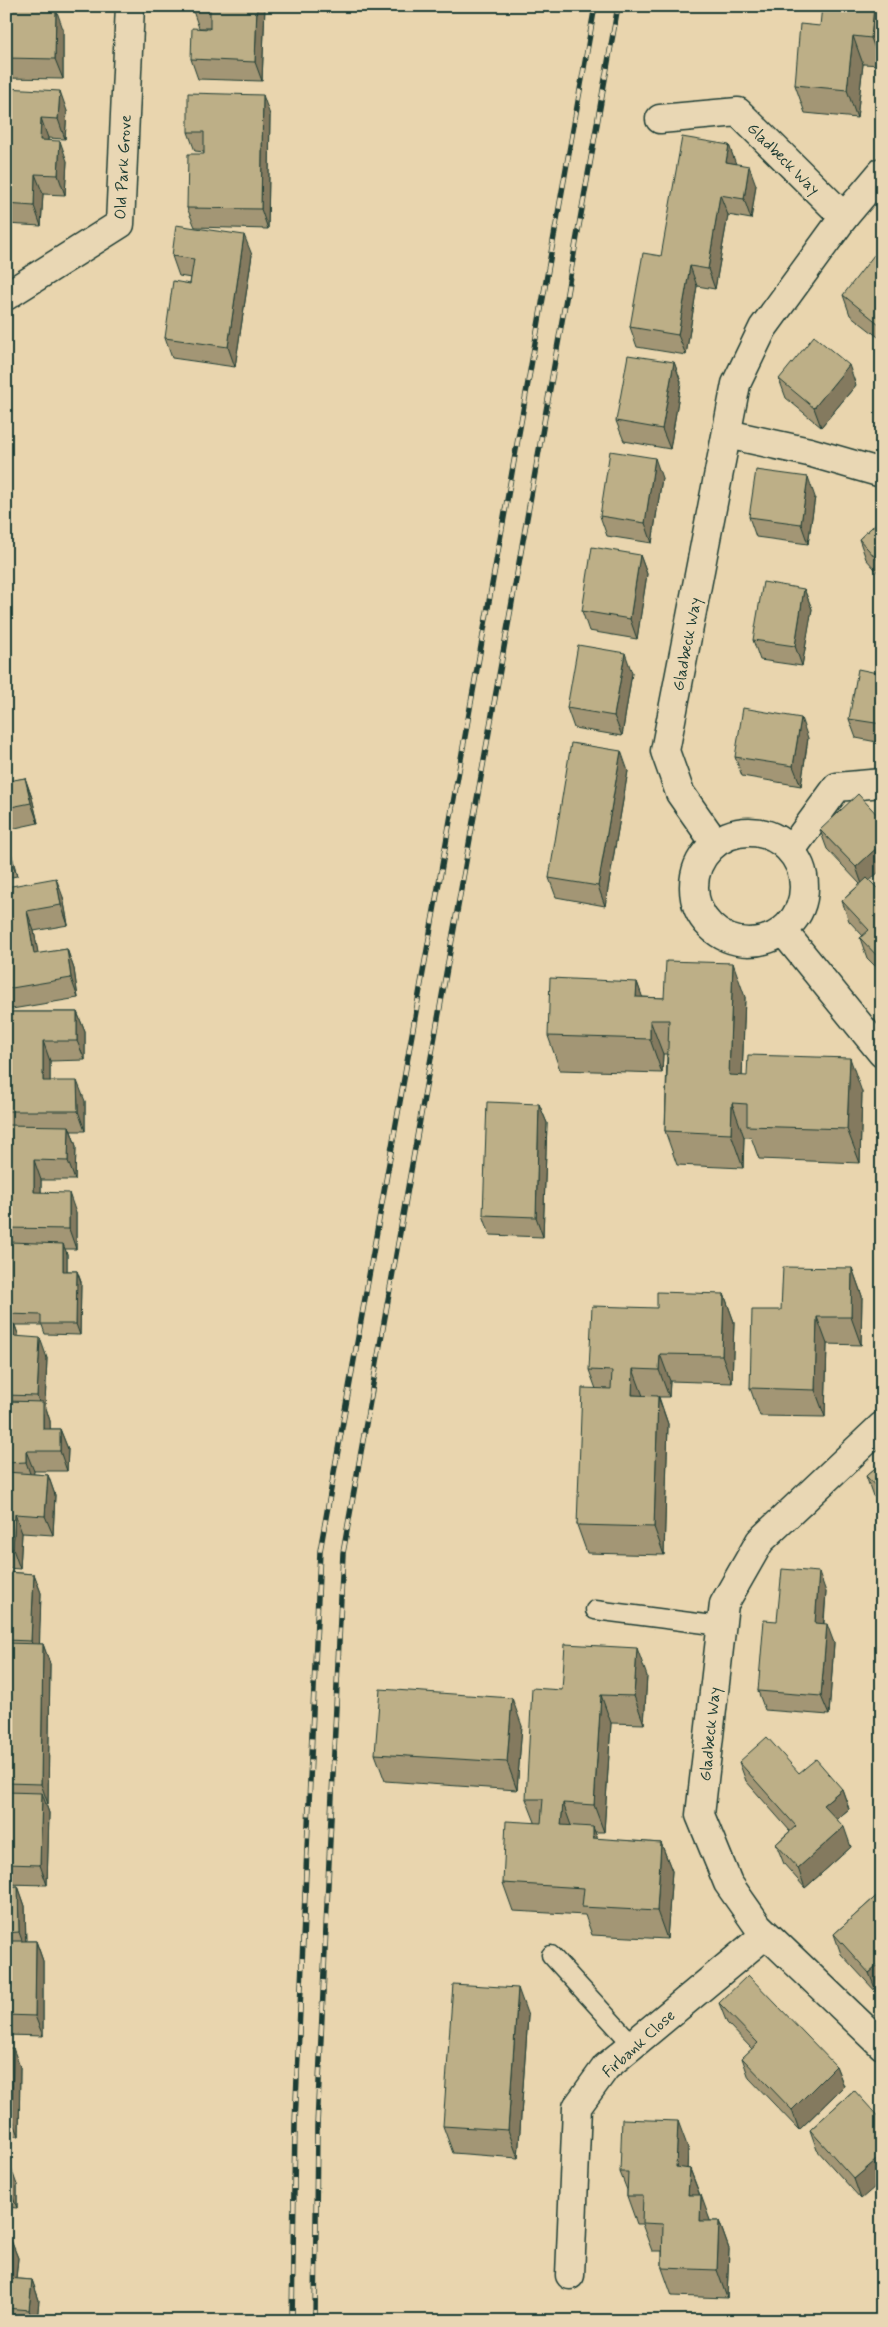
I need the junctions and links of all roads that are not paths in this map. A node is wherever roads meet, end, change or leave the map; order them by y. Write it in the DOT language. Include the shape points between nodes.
graph roads {
  1 [pos="130,6"];
  2 [pos="660,119"];
  3 [pos="882,172"];
  4 [pos="844,218"];
  5 [pos="6,296"];
  6 [pos="727,434"];
  7 [pos="882,473"];
  8 [pos="882,783"];
  9 [pos="715,842"];
  10 [pos="791,850"];
  11 [pos="783,931"];
  12 [pos="882,1053"];
  13 [pos="882,1426"];
  14 [pos="595,1610"];
  15 [pos="721,1626"];
  16 [pos="765,1935"];
  17 [pos="551,1955"];
  18 [pos="880,2039"];
  19 [pos="633,2045"];
  20 [pos="570,2275"];
  1 -- 5 [label="street, Old Park Grove" via="120,224"];
  2 -- 4 [label="street, Gladbeck Way" via="738,112"];
  3 -- 4 [label="street, Gladbeck Way"];
  4 -- 6 [label="street, Gladbeck Way" via="763,328 736,384"];
  6 -- 7 [label="street" via="809,452"];
  6 -- 9 [label="street, Gladbeck Way" via="665,751 680,793"];
  8 -- 10 [label="street" via="837,787"];
  9 -- 10 [label="street" via="732,834 754,832 772,836"];
  9 -- 11 [label="street" via="702,857 694,875 694,898 701,916 717,934 734,941 766,940"];
  10 -- 11 [label="street" via="801,867 804,890 800,909"];
  11 -- 12 [label="street"];
  13 -- 15 [label="street, Gladbeck Way" via="760,1541 724,1604"];
  14 -- 15 [label="lane"];
  15 -- 16 [label="street, Gladbeck Way" via="700,1815 728,1883"];
  16 -- 18 [label="street, Gladbeck Way"];
  16 -- 19 [label="street, Firbank Close"];
  17 -- 19 [label="lane"];
  19 -- 20 [label="street, Firbank Close" via="606,2067 578,2107"];
}
